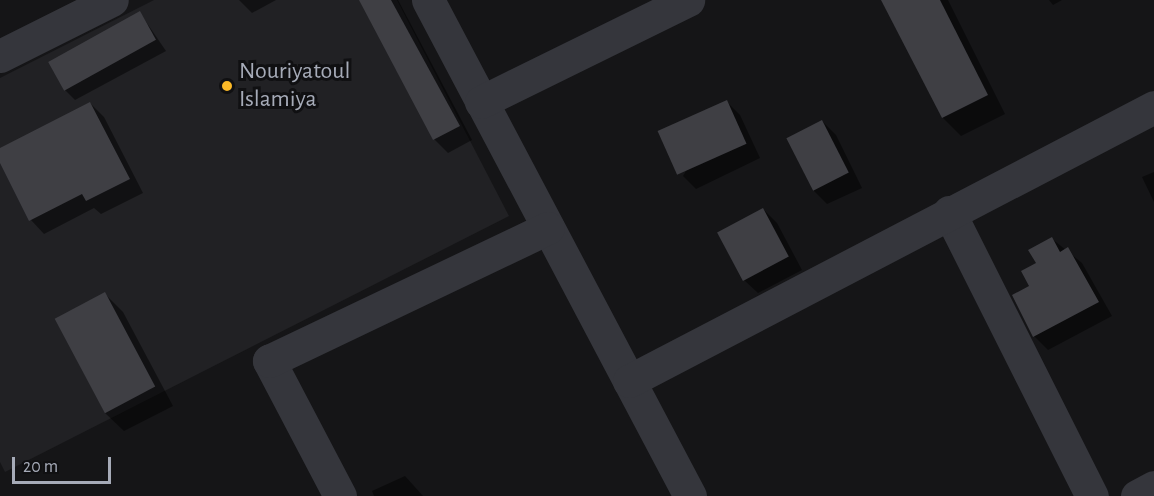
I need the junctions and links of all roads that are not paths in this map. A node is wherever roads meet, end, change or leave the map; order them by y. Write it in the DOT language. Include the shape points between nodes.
graph roads {
  1 [pos="112,0"];
  2 [pos="428,0"];
  3 [pos="688,0"];
  4 [pos="77,8"];
  5 [pos="0,56"];
  6 [pos="481,102"];
  7 [pos="1154,107"];
  8 [pos="949,212"];
  9 [pos="548,228"];
  10 [pos="629,381"];
  11 [pos="1154,487"];
  12 [pos="340,496"];
  13 [pos="690,496"];
  14 [pos="1092,496"];
  15 [pos="1137,496"];
  1 -- 4 [label="street"];
  2 -- 6 [label="street"];
  3 -- 6 [label="street"];
  4 -- 5 [label="street"];
  6 -- 9 [label="street"];
  7 -- 8 [label="street"];
  8 -- 10 [label="street"];
  8 -- 14 [label="street"];
  9 -- 10 [label="street"];
  9 -- 12 [label="street" via="268,361"];
  10 -- 13 [label="street"];
  11 -- 15 [label="street"];
}
